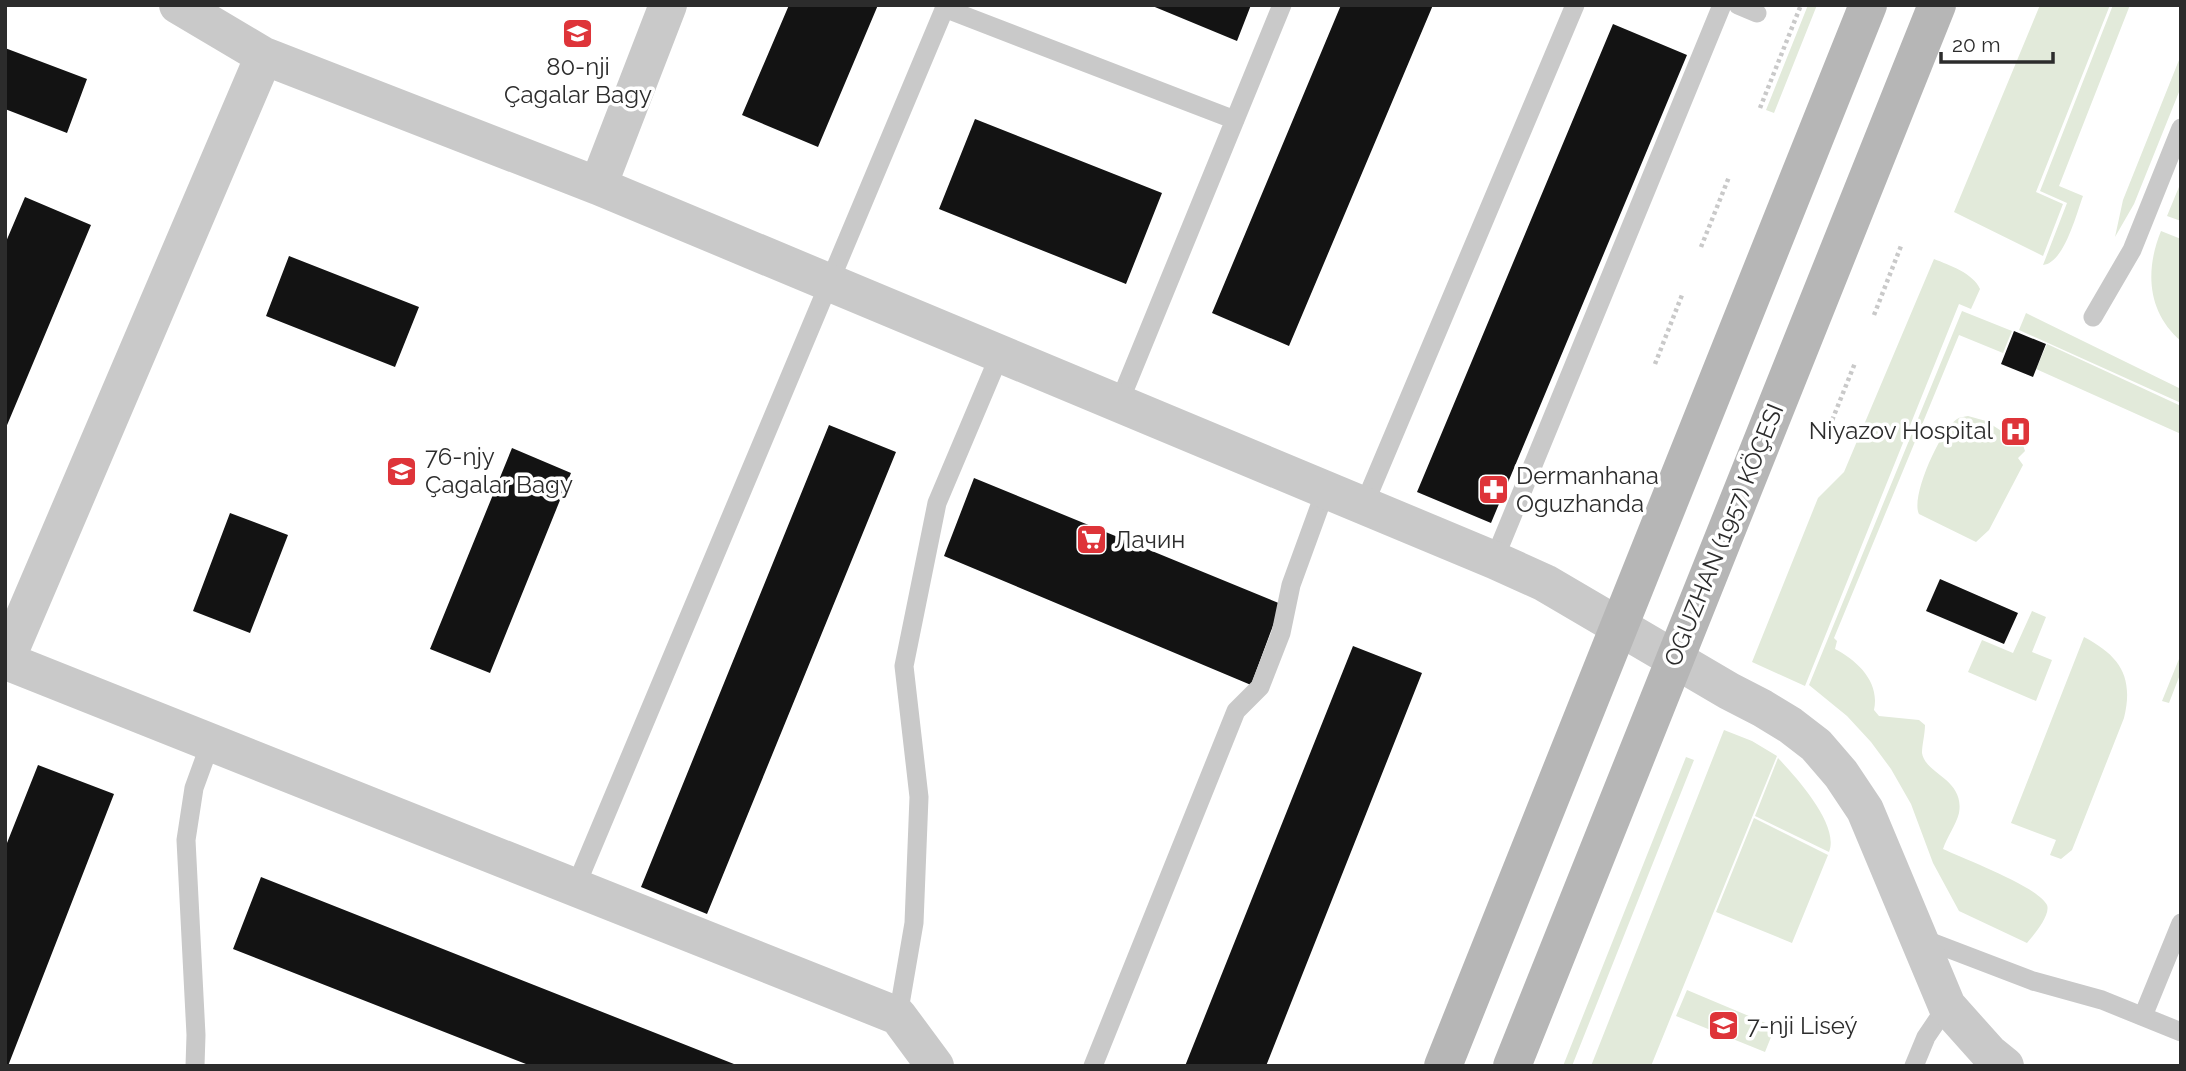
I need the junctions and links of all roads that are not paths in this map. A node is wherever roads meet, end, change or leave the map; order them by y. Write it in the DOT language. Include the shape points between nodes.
graph roads {
  1 [pos="178,5"];
  2 [pos="668,5"];
  3 [pos="1282,5"];
  4 [pos="1575,5"];
  5 [pos="1722,5"];
  6 [pos="1738,5"];
  7 [pos="1868,5"];
  8 [pos="1937,5"];
  9 [pos="945,7"];
  10 [pos="1757,13"];
  11 [pos="264,56"];
  12 [pos="1235,120"];
  13 [pos="2181,128"];
  14 [pos="598,186"];
  15 [pos="829,282"];
  16 [pos="2093,317"];
  17 [pos="1000,354"];
  18 [pos="1119,403"];
  19 [pos="1326,489"];
  20 [pos="1364,505"];
  21 [pos="1494,559"];
  22 [pos="1619,626"];
  23 [pos="1675,659"];
  24 [pos="6,662"];
  25 [pos="210,744"];
  26 [pos="575,888"];
  27 [pos="2181,923"];
  28 [pos="1917,936"];
  29 [pos="1947,1006"];
  30 [pos="898,1016"];
  31 [pos="2143,1016"];
  32 [pos="2181,1032"];
  33 [pos="195,1066"];
  34 [pos="934,1066"];
  35 [pos="1093,1066"];
  36 [pos="1443,1066"];
  37 [pos="1512,1066"];
  38 [pos="1914,1066"];
  39 [pos="2005,1066"];
  1 -- 11 [label="street"];
  2 -- 14 [label="street"];
  3 -- 12 [label="lane"];
  4 -- 20 [label="lane"];
  5 -- 21 [label="lane"];
  6 -- 10 [label="lane"];
  7 -- 22 [label="main road"];
  8 -- 23 [label="main road, OGUZHAN (1957) KÖÇESI"];
  9 -- 12 [label="lane"];
  9 -- 15 [label="lane"];
  11 -- 14 [label="street"];
  11 -- 24 [label="street"];
  12 -- 18 [label="lane"];
  13 -- 16 [label="lane" via="2132,250"];
  14 -- 15 [label="street"];
  15 -- 17 [label="street"];
  15 -- 26 [label="lane"];
  17 -- 18 [label="street"];
  17 -- 30 [label="lane" via="937,503 904,666 919,797 914,923"];
  18 -- 19 [label="street"];
  19 -- 20 [label="street"];
  19 -- 35 [label="lane" via="1260,687 1236,711"];
  20 -- 21 [label="street"];
  21 -- 22 [label="street"];
  22 -- 23 [label="street"];
  22 -- 36 [label="main road"];
  23 -- 28 [label="street" via="1790,725 1841,774 1865,810"];
  23 -- 37 [label="main road, OGUZHAN (1957) KÖÇESI"];
  24 -- 25 [label="street"];
  25 -- 26 [label="street"];
  25 -- 33 [label="lane" via="194,788 186,840"];
  26 -- 30 [label="street"];
  27 -- 31 [label="lane"];
  28 -- 29 [label="street"];
  28 -- 31 [label="lane" via="2033,981"];
  29 -- 38 [label="lane"];
  29 -- 39 [label="street"];
  30 -- 34 [label="street"];
  31 -- 32 [label="lane"];
}
